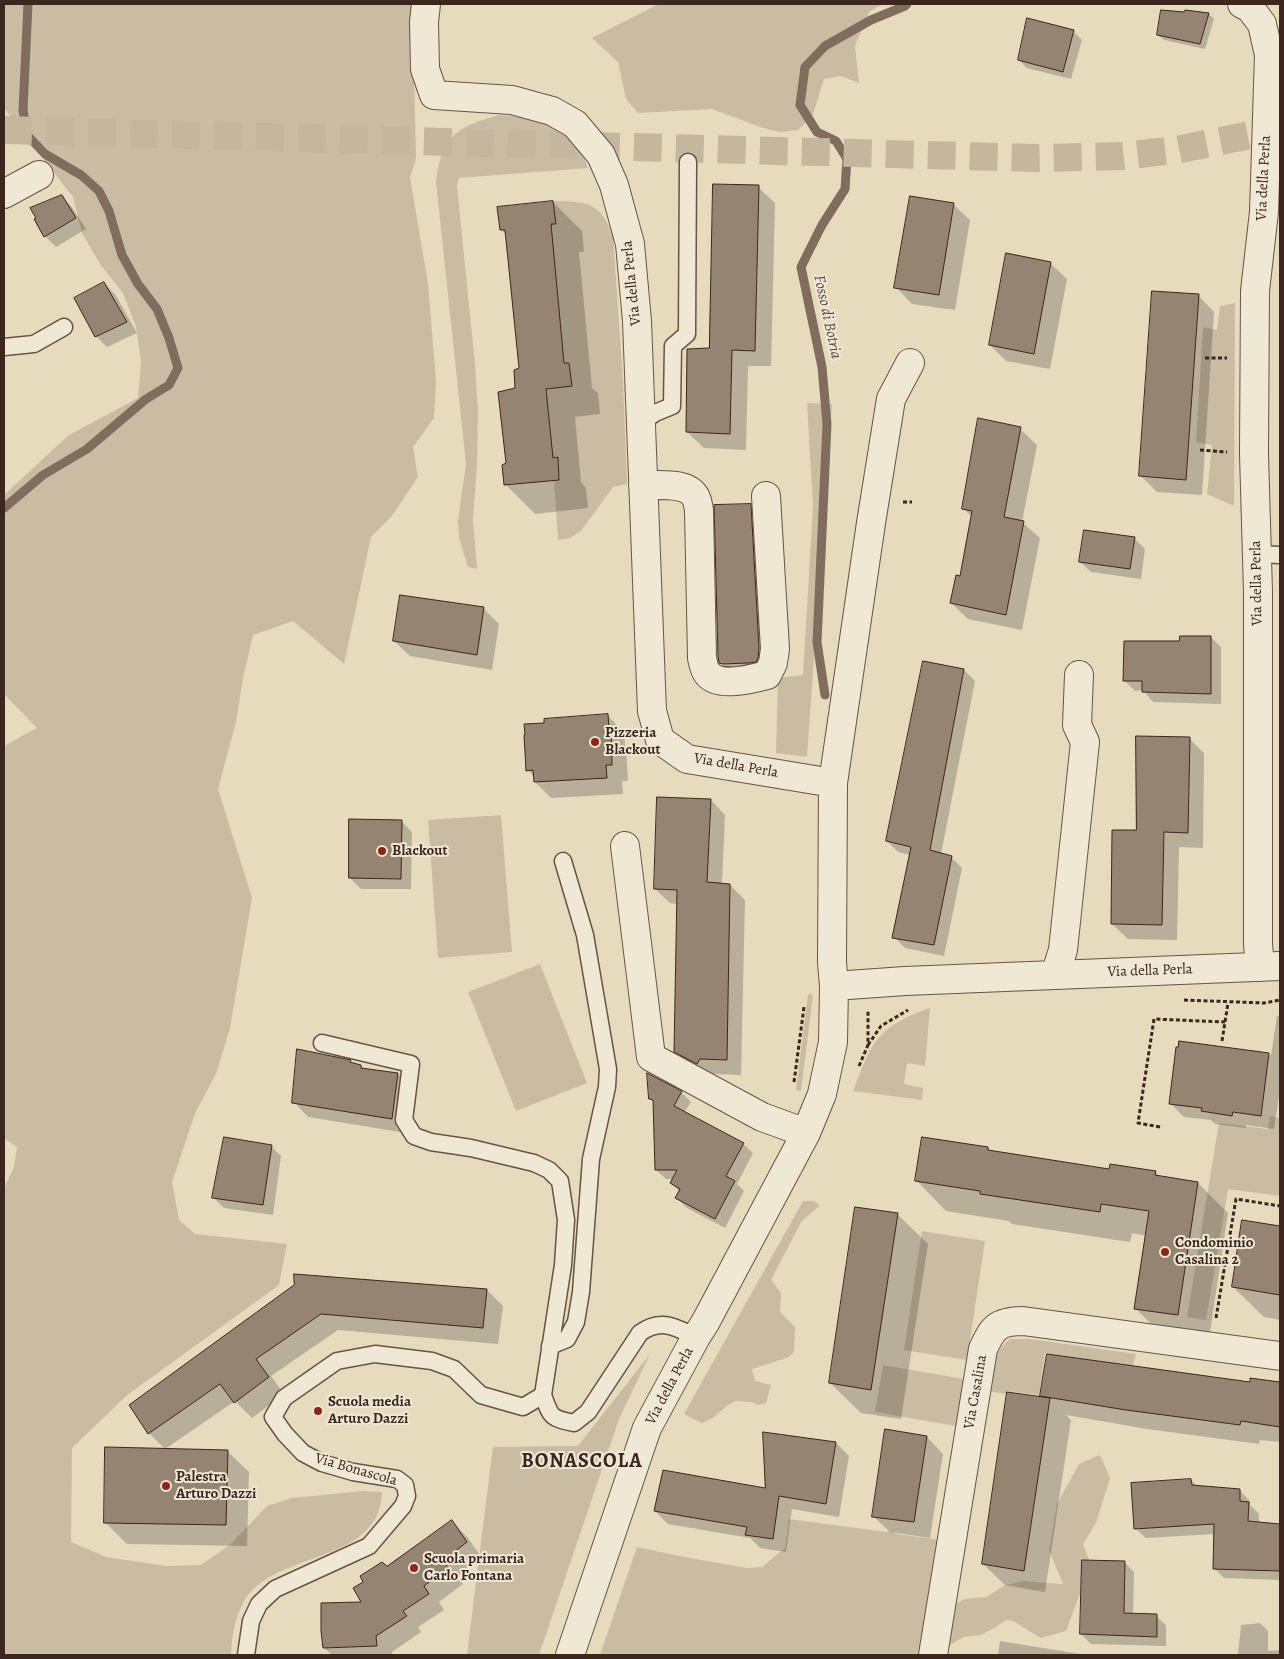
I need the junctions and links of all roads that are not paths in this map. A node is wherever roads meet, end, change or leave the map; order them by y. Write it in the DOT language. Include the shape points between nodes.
graph roads {
  1 [pos="426,4"];
  2 [pos="1242,4"];
  3 [pos="688,162"];
  4 [pos="39,175"];
  5 [pos="4,194"];
  6 [pos="1272,204"];
  7 [pos="64,327"];
  8 [pos="4,347"];
  9 [pos="910,363"];
  10 [pos="641,424"];
  11 [pos="644,485"];
  12 [pos="766,496"];
  13 [pos="1269,555"];
  14 [pos="1079,676"];
  15 [pos="832,783"];
  16 [pos="625,846"];
  17 [pos="563,861"];
  18 [pos="1270,967"];
  19 [pos="1055,975"];
  20 [pos="834,986"];
  21 [pos="322,1043"];
  22 [pos="806,1134"];
  23 [pos="696,1337"];
  24 [pos="550,1346"];
  25 [pos="1280,1356"];
  26 [pos="543,1395"];
  27 [pos="246,1655"];
  28 [pos="570,1655"];
  29 [pos="933,1655"];
  1 -- 10 [label="street, Via della Perla" via="425,69 434,95 512,100 552,111 575,124 601,155 614,185 630,244"];
  2 -- 6 [label="street, Via della Perla" via="1250,8 1262,24 1269,55"];
  3 -- 10 [label="lane" via="687,334 673,346 672,406"];
  4 -- 5 [label="street"];
  6 -- 13 [label="street, Via della Perla" via="1255,291 1254,445"];
  7 -- 8 [label="lane" via="34,344"];
  9 -- 15 [label="street, Via della Perla" via="891,399"];
  10 -- 11 [label="street, Via della Perla"];
  11 -- 12 [label="street" via="677,486 688,489 696,497 699,510 702,658 707,673 718,681 748,680 767,675 774,663"];
  11 -- 15 [label="street, Via della Perla" via="652,711 660,740 687,759"];
  13 -- 18 [label="street, Via della Perla" via="1258,944"];
  14 -- 19 [label="street" via="1077,725 1085,742 1063,950"];
  15 -- 20 [label="street, Via della Perla"];
  16 -- 22 [label="street" via="651,1057 762,1117"];
  17 -- 24 [label="lane" via="585,935 608,1069 591,1160 576,1322 567,1339"];
  18 -- 19 [label="street, Via della Perla"];
  19 -- 20 [label="street, Via della Perla"];
  20 -- 22 [label="street, Via della Perla" via="834,1042 822,1094"];
  21 -- 24 [label="lane" via="411,1064 404,1120 414,1136 534,1163 549,1170 560,1181 566,1220 563,1265"];
  22 -- 23 [label="street, Via della Perla"];
  23 -- 26 [label="lane" via="668,1324 649,1327 640,1333 588,1412 574,1424 556,1420 549,1412"];
  23 -- 28 [label="street, Via della Perla" via="647,1428"];
  24 -- 26 [label="lane"];
  25 -- 29 [label="street, Via Casalina" via="1023,1321 1008,1321 990,1332 981,1356"];
  26 -- 27 [label="lane, Via Bonascola" via="523,1407 481,1395 454,1369 432,1362 375,1354 337,1362 284,1398 274,1417 302,1453 352,1472 396,1478 405,1486 407,1496 406,1502 369,1546 275,1588 259,1604 251,1621"];
}
